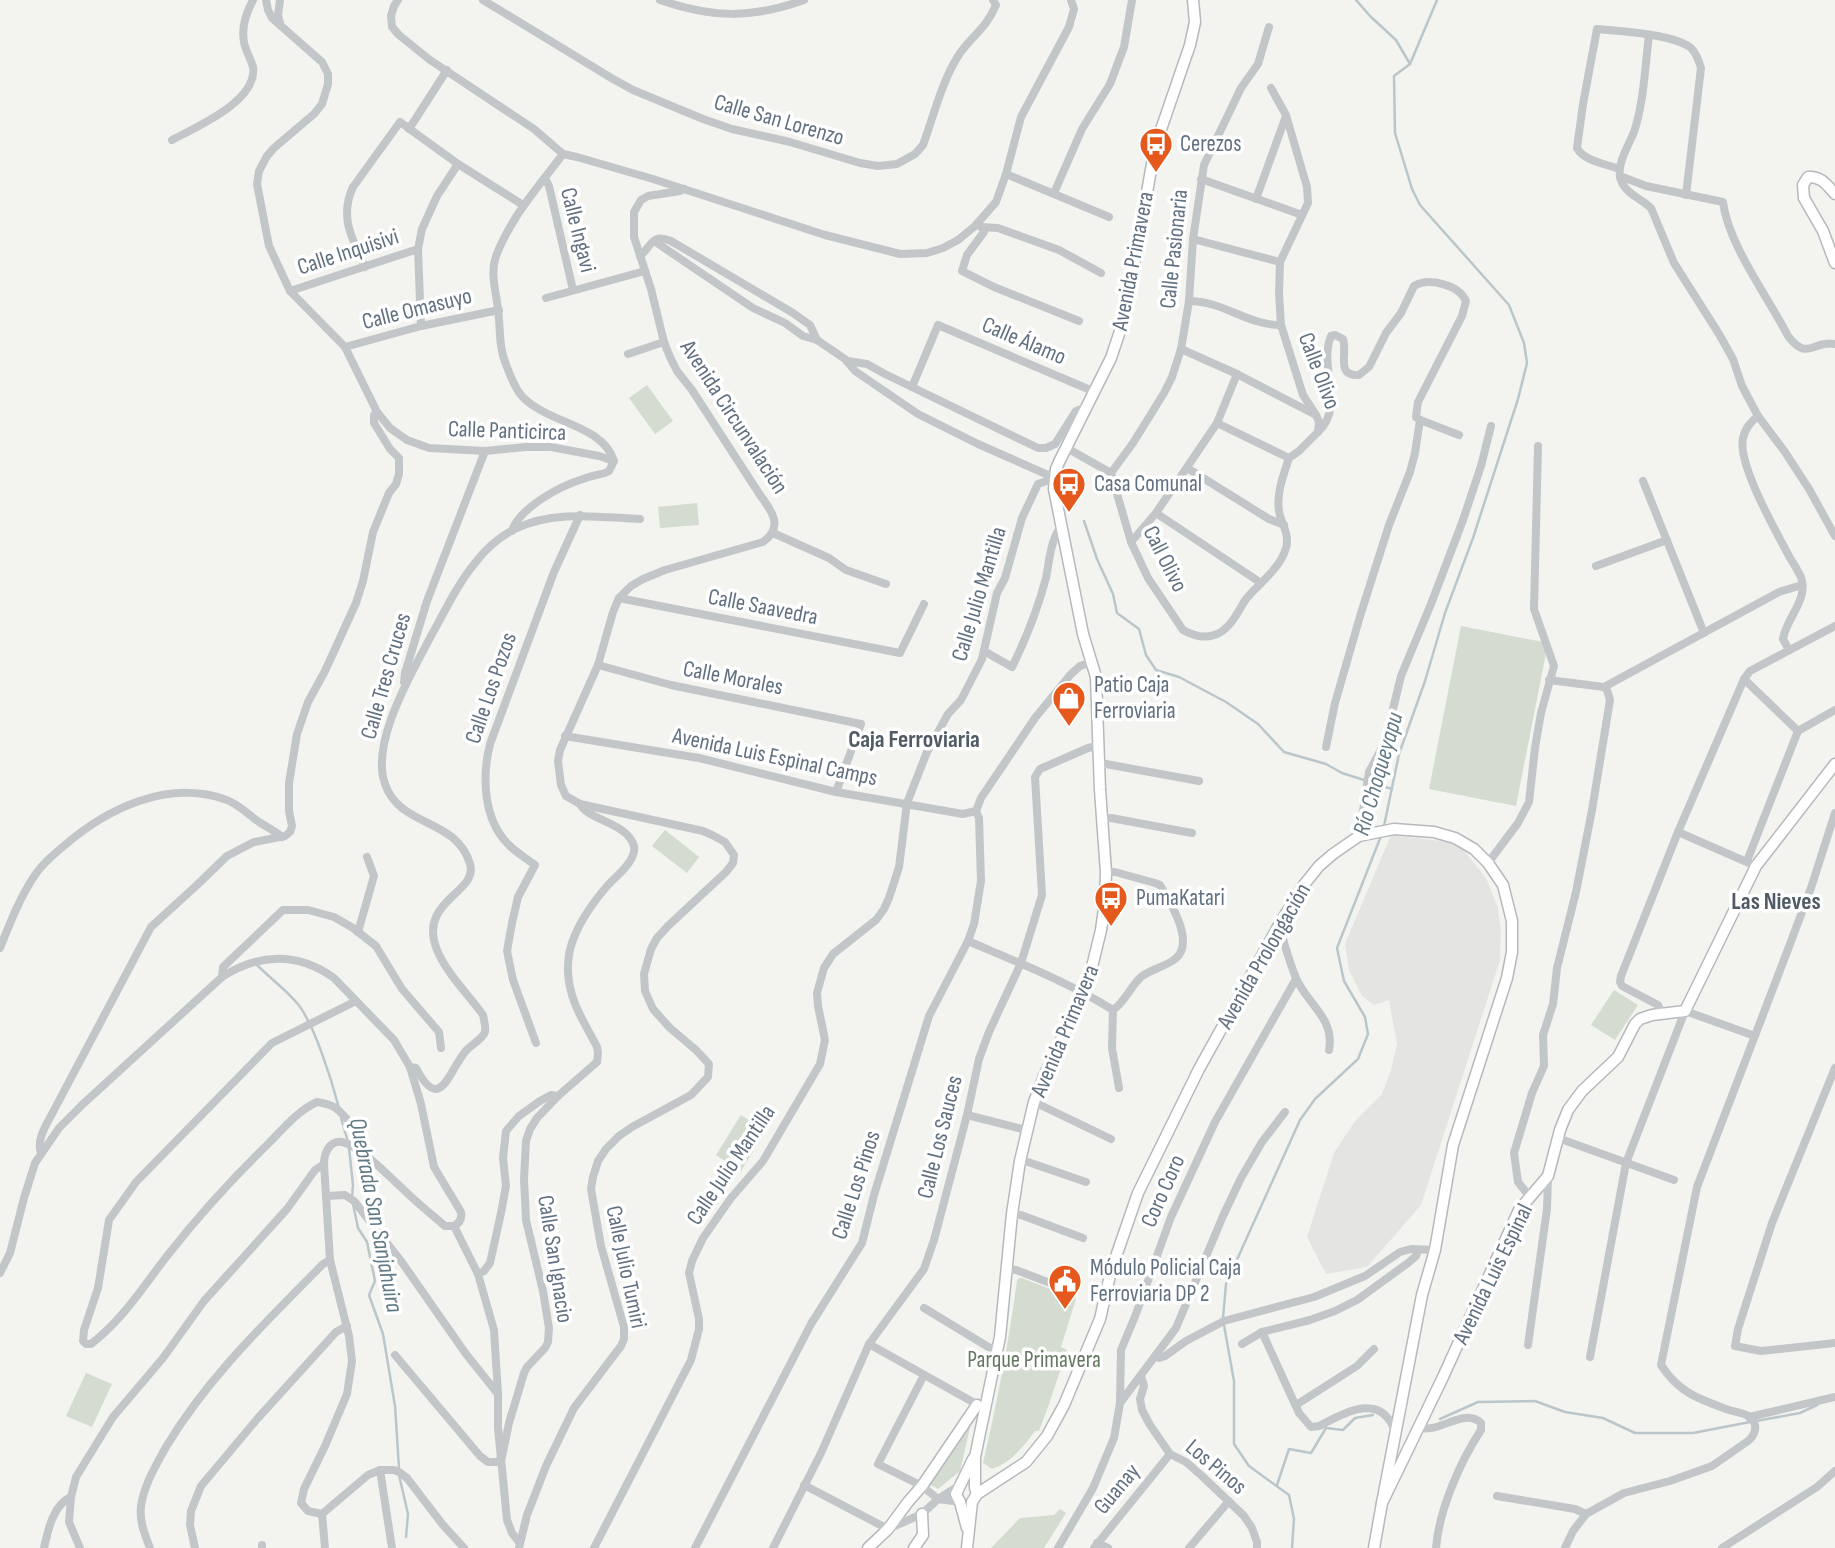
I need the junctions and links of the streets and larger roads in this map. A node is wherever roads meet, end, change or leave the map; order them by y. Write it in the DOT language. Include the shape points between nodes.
graph roads {
  1 [pos="253,0"];
  2 [pos="266,0"];
  3 [pos="280,0"];
  4 [pos="398,0"];
  5 [pos="483,0"];
  6 [pos="660,0"];
  7 [pos="804,0"];
  8 [pos="993,0"];
  9 [pos="1071,0"];
  10 [pos="1132,0"];
  11 [pos="1193,0"];
  12 [pos="280,23"];
  13 [pos="1269,27"];
  14 [pos="1649,35"];
  15 [pos="447,70"];
  16 [pos="1271,88"];
  17 [pos="1286,115"];
  18 [pos="409,129"];
  19 [pos="172,140"];
  20 [pos="563,154"];
  21 [pos="458,164"];
  22 [pos="1620,172"];
  23 [pos="1006,174"];
  24 [pos="545,178"];
  25 [pos="1201,179"];
  26 [pos="684,189"];
  27 [pos="1054,193"];
  28 [pos="1835,194"];
  29 [pos="1686,195"];
  30 [pos="1256,199"];
  31 [pos="523,205"];
  32 [pos="1302,215"];
  33 [pos="1109,217"];
  34 [pos="979,227"];
  35 [pos="1193,239"];
  36 [pos="657,240"];
  37 [pos="418,249"];
  38 [pos="640,256"];
  39 [pos="1280,262"];
  40 [pos="1835,263"];
  41 [pos="365,267"];
  42 [pos="645,271"];
  43 [pos="1101,273"];
  44 [pos="573,290"];
  45 [pos="290,291"];
  46 [pos="546,298"];
  47 [pos="1189,301"];
  48 [pos="499,310"];
  49 [pos="1079,321"];
  50 [pos="1281,325"];
  51 [pos="421,326"];
  52 [pos="817,340"];
  53 [pos="664,342"];
  54 [pos="1835,344"];
  55 [pos="345,347"];
  56 [pos="1181,349"];
  57 [pos="628,354"];
  58 [pos="848,361"];
  59 [pos="1237,374"];
  60 [pos="912,387"];
  61 [pos="1095,393"];
  62 [pos="1087,407"];
  63 [pos="377,412"];
  64 [pos="1317,415"];
  65 [pos="1758,416"];
  66 [pos="1420,420"];
  67 [pos="1217,423"];
  68 [pos="1491,426"];
  69 [pos="1318,432"];
  70 [pos="1459,435"];
  71 [pos="1538,446"];
  72 [pos="1065,447"];
  73 [pos="485,451"];
  74 [pos="1289,458"];
  75 [pos="614,461"];
  76 [pos="1187,468"];
  77 [pos="1111,473"];
  78 [pos="1055,478"];
  79 [pos="1643,481"];
  80 [pos="1156,513"];
  81 [pos="580,515"];
  82 [pos="640,519"];
  83 [pos="1062,525"];
  84 [pos="1284,525"];
  85 [pos="512,531"];
  86 [pos="773,533"];
  87 [pos="1835,536"];
  88 [pos="1667,540"];
  89 [pos="1131,542"];
  90 [pos="1597,566"];
  91 [pos="1261,583"];
  92 [pos="886,584"];
  93 [pos="1802,585"];
  94 [pos="619,598"];
  95 [pos="924,604"];
  96 [pos="1835,626"];
  97 [pos="1704,633"];
  98 [pos="1789,650"];
  99 [pos="984,651"];
  100 [pos="1092,662"];
  101 [pos="598,666"];
  102 [pos="1744,679"];
  103 [pos="1549,680"];
  104 [pos="404,687"];
  105 [pos="1604,687"];
  106 [pos="1835,710"];
  107 [pos="1798,731"];
  108 [pos="565,736"];
  109 [pos="1097,746"];
  110 [pos="1326,747"];
  111 [pos="1835,764"];
  112 [pos="1098,765"];
  113 [pos="1831,777"];
  114 [pos="1199,782"];
  115 [pos="836,792"];
  116 [pos="907,803"];
  117 [pos="580,804"];
  118 [pos="976,811"];
  119 [pos="1835,813"];
  120 [pos="1102,819"];
  121 [pos="1678,832"];
  122 [pos="1192,833"];
  123 [pos="1364,835"];
  124 [pos="282,837"];
  125 [pos="367,857"];
  126 [pos="1488,863"];
  127 [pos="1751,864"];
  128 [pos="1106,872"];
  129 [pos="1279,925"];
  130 [pos="358,932"];
  131 [pos="968,941"];
  132 [pos="0,948"];
  133 [pos="1021,963"];
  134 [pos="222,977"];
  135 [pos="1296,979"];
  136 [pos="1083,993"];
  137 [pos="356,1001"];
  138 [pos="1114,1010"];
  139 [pos="1685,1011"];
  140 [pos="1662,1013"];
  141 [pos="1755,1036"];
  142 [pos="536,1043"];
  143 [pos="441,1048"];
  144 [pos="1329,1050"];
  145 [pos="410,1067"];
  146 [pos="1835,1068"];
  147 [pos="1119,1088"];
  148 [pos="558,1096"];
  149 [pos="1034,1102"];
  150 [pos="1285,1112"];
  151 [pos="967,1115"];
  152 [pos="1026,1130"];
  153 [pos="1558,1138"];
  154 [pos="1111,1139"];
  155 [pos="41,1153"];
  156 [pos="367,1156"];
  157 [pos="1020,1161"];
  158 [pos="1626,1163"];
  159 [pos="324,1164"];
  160 [pos="1548,1176"];
  161 [pos="1674,1180"];
  162 [pos="1086,1182"];
  163 [pos="326,1196"];
  164 [pos="1530,1197"];
  165 [pos="1012,1214"];
  166 [pos="454,1226"];
  167 [pos="1083,1238"];
  168 [pos="1418,1250"];
  169 [pos="1434,1250"];
  170 [pos="330,1260"];
  171 [pos="1007,1269"];
  172 [pos="0,1273"];
  173 [pos="478,1274"];
  174 [pos="1071,1292"];
  175 [pos="924,1308"];
  176 [pos="347,1326"];
  177 [pos="1262,1332"];
  178 [pos="1835,1343"];
  179 [pos="869,1344"];
  180 [pos="1242,1344"];
  181 [pos="1528,1345"];
  182 [pos="998,1349"];
  183 [pos="1374,1349"];
  184 [pos="395,1355"];
  185 [pos="1155,1356"];
  186 [pos="1590,1357"];
  187 [pos="924,1375"];
  188 [pos="1141,1376"];
  189 [pos="498,1394"];
  190 [pos="1835,1397"];
  191 [pos="1120,1403"];
  192 [pos="1296,1405"];
  193 [pos="982,1406"];
  194 [pos="1749,1417"];
  195 [pos="1418,1428"];
  196 [pos="1395,1431"];
  197 [pos="1170,1454"];
  198 [pos="502,1457"];
  199 [pos="975,1457"];
  200 [pos="380,1470"];
  201 [pos="1835,1471"];
  202 [pos="804,1485"];
  203 [pos="960,1485"];
  204 [pos="922,1486"];
  205 [pos="975,1495"];
  206 [pos="1497,1496"];
  207 [pos="71,1497"];
  208 [pos="939,1499"];
  209 [pos="1229,1501"];
  210 [pos="960,1502"];
  211 [pos="1382,1503"];
  212 [pos="322,1514"];
  213 [pos="922,1514"];
  214 [pos="1586,1514"];
  215 [pos="888,1530"];
  216 [pos="968,1533"];
  217 [pos="519,1545"];
  218 [pos="1095,1545"];
  219 [pos="44,1548"];
  220 [pos="80,1548"];
  221 [pos="150,1548"];
  222 [pos="195,1548"];
  223 [pos="326,1548"];
  224 [pos="392,1548"];
  225 [pos="464,1548"];
  226 [pos="594,1548"];
  227 [pos="695,1548"];
  228 [pos="773,1548"];
  229 [pos="868,1548"];
  230 [pos="914,1548"];
  231 [pos="967,1548"];
  232 [pos="1058,1548"];
  233 [pos="1108,1548"];
  234 [pos="1189,1548"];
  235 [pos="1257,1548"];
  236 [pos="1374,1548"];
  237 [pos="1436,1548"];
  238 [pos="1566,1548"];
  239 [pos="1722,1548"];
  1 -- 19 [label="street" via="244,18 243,41 253,67 246,92 218,116"];
  2 -- 12 [label="street" via="272,18"];
  3 -- 12 [label="street"];
  4 -- 15 [label="street" via="392,27"];
  5 -- 8 [label="street, Calle San Lorenzo" via="633,90 732,129 878,166 897,164 923,145 953,66 991,16 996,5"];
  6 -- 7 [label="street" via="683,8 743,15"];
  9 -- 23 [label="street, Avenida Circunvalación" via="1074,9 1069,27 1021,117"];
  10 -- 27 [label="street" via="1124,47 1110,84 1082,129"];
  11 -- 61 [label="street, Avenida Primavera" via="1195,22 1155,147 1125,317"];
  12 -- 45 [label="street, Calle Panticirca" via="322,62 328,74 322,104 274,148 259,171 257,184 269,246"];
  13 -- 25 [label="street, Calle Pasionaria" via="1258,64 1228,113"];
  14 -- 22 [label="street" via="1639,114"];
  14 -- 22 [label="street" via="1597,29 1577,148 1584,156"];
  14 -- 29 [label="street" via="1690,48 1701,68"];
  15 -- 18 [label="street"];
  15 -- 20 [label="street"];
  16 -- 17 [label="street, Calle Olivo"];
  17 -- 30 [label="street"];
  17 -- 32 [label="street, Calle Olivo" via="1307,187 1308,203"];
  18 -- 21 [label="street"];
  18 -- 41 [label="street" via="400,122 349,196 348,224"];
  20 -- 24 [label="street"];
  20 -- 26 [label="street"];
  21 -- 31 [label="street"];
  21 -- 37 [label="street" via="429,213"];
  22 -- 29 [label="street" via="1646,186"];
  22 -- 65 [label="street" via="1626,190 1651,208 1674,263 1723,342"];
  23 -- 27 [label="street"];
  23 -- 34 [label="street, Avenida Circunvalación" via="996,202"];
  24 -- 31 [label="street"];
  24 -- 44 [label="street, Calle Ingavi"];
  25 -- 30 [label="street"];
  25 -- 35 [label="street, Calle Pasionaria"];
  26 -- 34 [label="street, Avenida Circunvalación" via="900,254 943,248"];
  26 -- 38 [label="street, Avenida Circunvalación" via="648,196 636,206 634,237"];
  27 -- 33 [label="street"];
  28 -- 40 [label="street" via="1819,178 1808,177 1803,185 1804,198"];
  29 -- 54 [label="street" via="1723,202 1732,236 1796,346 1807,349"];
  30 -- 32 [label="street"];
  31 -- 48 [label="street" via="495,260 492,275"];
  32 -- 39 [label="street, Calle Olivo"];
  34 -- 43 [label="street" via="998,228 1059,250"];
  34 -- 49 [label="street" via="984,232 962,271"];
  35 -- 39 [label="street"];
  35 -- 47 [label="street, Calle Pasionaria"];
  36 -- 38 [label="street"];
  36 -- 52 [label="street" via="752,308"];
  36 -- 52 [label="street" via="671,241 793,313 810,325"];
  37 -- 41 [label="street, Calle Inquisivi"];
  37 -- 51 [label="street"];
  38 -- 42 [label="street, Avenida Circunvalación"];
  39 -- 50 [label="street, Calle Olivo"];
  41 -- 45 [label="street, Calle Inquisivi"];
  42 -- 44 [label="street"];
  42 -- 53 [label="street, Avenida Circunvalación"];
  44 -- 46 [label="street"];
  45 -- 55 [label="street, Calle Panticirca"];
  47 -- 50 [label="street" via="1214,303 1266,325"];
  47 -- 56 [label="street, Calle Pasionaria"];
  48 -- 51 [label="street, Calle Omasuyo"];
  48 -- 75 [label="street" via="502,354 521,395 594,438 611,452"];
  50 -- 64 [label="street, Calle Olivo" via="1303,395"];
  51 -- 55 [label="street, Calle Omasuyo"];
  52 -- 58 [label="street"];
  53 -- 57 [label="street"];
  53 -- 86 [label="street, Avenida Circunvalación" via="677,371 772,512"];
  55 -- 63 [label="street, Calle Panticirca"];
  56 -- 59 [label="street"];
  56 -- 77 [label="street, Calle Pasionaria" via="1164,393"];
  58 -- 60 [label="street" via="867,364"];
  58 -- 78 [label="street" via="855,371 918,414"];
  59 -- 64 [label="street"];
  59 -- 67 [label="street"];
  60 -- 61 [label="street, Calle Álamo" via="938,325"];
  60 -- 62 [label="street" via="1038,448 1055,444 1076,411"];
  61 -- 62 [label="street, Avenida Primavera"];
  62 -- 72 [label="street, Avenida Primavera"];
  63 -- 73 [label="street, Calle Panticirca" via="407,440 429,447"];
  63 -- 124 [label="street" via="374,423 399,458 399,474 373,532 356,603 299,726 289,783 292,829"];
  64 -- 69 [label="street, Calle Olivo"];
  65 -- 87 [label="street"];
  65 -- 93 [label="street" via="1746,427 1743,456"];
  66 -- 69 [label="street" via="1416,417 1418,402 1466,301 1450,287 1426,282 1414,286 1369,368 1359,375 1350,374 1343,364 1343,339 1331,336 1327,366 1332,410"];
  66 -- 70 [label="street"];
  66 -- 110 [label="street" via="1410,472 1361,613"];
  67 -- 74 [label="street"];
  67 -- 76 [label="street"];
  68 -- 123 [label="street" via="1463,520 1401,676 1385,742 1369,772"];
  69 -- 74 [label="street, Calle Olivo"];
  71 -- 103 [label="street" via="1534,609 1554,666"];
  72 -- 77 [label="street"];
  72 -- 78 [label="street, Avenida Primavera"];
  73 -- 75 [label="street, Calle Panticirca" via="551,447"];
  73 -- 104 [label="street, Calle Tres Cruces" via="427,601"];
  74 -- 84 [label="street" via="1279,496"];
  75 -- 85 [label="street" via="609,471 573,483 526,510"];
  76 -- 80 [label="street"];
  76 -- 84 [label="street"];
  77 -- 89 [label="street, Call Olivo"];
  78 -- 83 [label="street, Avenida Primavera"];
  78 -- 99 [label="street, Calle Julio Mantilla" via="1038,484 1022,518"];
  79 -- 88 [label="street"];
  80 -- 89 [label="street"];
  80 -- 91 [label="street"];
  81 -- 82 [label="street"];
  81 -- 85 [label="street" via="534,521"];
  81 -- 142 [label="street, Calle Los Pozos" via="554,572 486,760 491,818 509,846 534,865 518,897 507,951"];
  83 -- 99 [label="street" via="1054,536 1040,595 1012,667"];
  83 -- 100 [label="street, Avenida Primavera"];
  84 -- 91 [label="street" via="1284,552"];
  85 -- 104 [label="street" via="491,546 459,585"];
  86 -- 92 [label="street" via="846,570"];
  86 -- 94 [label="street, Avenida Circunvalación" via="763,542 643,579"];
  88 -- 90 [label="street"];
  88 -- 97 [label="street"];
  89 -- 91 [label="street, Call Olivo" via="1148,578 1183,630 1191,634 1213,636 1230,625"];
  93 -- 97 [label="street" via="1779,592"];
  93 -- 98 [label="street" via="1799,604 1784,633"];
  94 -- 95 [label="street, Calle Saavedra" via="900,653"];
  94 -- 101 [label="street"];
  96 -- 98 [label="street"];
  97 -- 105 [label="street"];
  98 -- 102 [label="street"];
  99 -- 116 [label="street, Calle Julio Mantilla" via="961,700 927,752"];
  100 -- 109 [label="street, Avenida Primavera"];
  100 -- 118 [label="street" via="1070,674 1035,718"];
  101 -- 108 [label="street"];
  101 -- 115 [label="street, Calle Morales" via="861,724"];
  102 -- 107 [label="street"];
  102 -- 121 [label="street"];
  103 -- 105 [label="street"];
  103 -- 126 [label="street" via="1529,802"];
  104 -- 145 [label="street, Calle Tres Cruces" via="385,737 382,775 389,794 404,812 446,832 466,853 471,876 442,905 434,938 443,962 483,1015 485,1025 482,1037 437,1089 425,1085 416,1068"];
  105 -- 164 [label="street" via="1610,700 1608,713 1579,880 1543,1035 1544,1066 1514,1153 1518,1182"];
  106 -- 107 [label="street"];
  107 -- 127 [label="street"];
  108 -- 115 [label="street, Avenida Luis Espinal Camps" via="699,758"];
  108 -- 117 [label="street" via="558,761 561,785 566,796"];
  109 -- 112 [label="street, Avenida Primavera"];
  109 -- 133 [label="street, Calle Los Sauces" via="1040,769 1035,778 1042,895"];
  111 -- 113 [label="street"];
  112 -- 114 [label="street"];
  112 -- 120 [label="street, Avenida Primavera"];
  113 -- 127 [label="street"];
  115 -- 116 [label="street, Avenida Luis Espinal Camps"];
  116 -- 118 [label="street, Avenida Luis Espinal Camps" via="962,814"];
  116 -- 226 [label="street, Calle Julio Mantilla" via="900,867 884,909 833,954 820,980 818,1006 824,1040 820,1064 763,1161 731,1198 697,1250 690,1273 699,1319 691,1360"];
  117 -- 148 [label="street, Calle San Ignacio" via="585,812 619,829 634,849 573,938 569,984 598,1058"];
  117 -- 217 [label="street, Calle Julio Tumiri" via="702,831 725,842 734,859 651,949 644,974 653,1009 709,1064 708,1077 691,1095 619,1136 598,1161 591,1189 624,1339 574,1408 546,1466"];
  118 -- 131 [label="street, Calle Los Pinos" via="981,881"];
  119 -- 141 [label="street"];
  120 -- 122 [label="street"];
  120 -- 128 [label="street, Avenida Primavera"];
  121 -- 127 [label="street"];
  121 -- 140 [label="street" via="1620,982 1658,1005"];
  123 -- 126 [label="street, Avenida Prolongación" via="1394,829 1434,832 1455,838"];
  123 -- 129 [label="street, Avenida Prolongación" via="1319,866"];
  124 -- 132 [label="street" via="217,797 188,793 147,797 84,830 46,861 27,888"];
  124 -- 155 [label="street" via="254,842 227,856 151,927 52,1112 39,1143"];
  125 -- 130 [label="street" via="374,876"];
  126 -- 169 [label="street, Avenida Prolongación" via="1503,885 1512,921 1511,952 1507,978 1453,1145"];
  127 -- 139 [label="street"];
  128 -- 136 [label="street, Avenida Primavera" via="1101,930"];
  128 -- 138 [label="street" via="1160,886 1184,940 1180,954 1147,972"];
  129 -- 135 [label="street"];
  129 -- 205 [label="street, Avenida Prolongación" via="1199,1069 1138,1193 1100,1319 1064,1405 1026,1462"];
  130 -- 134 [label="street" via="334,917 283,910 223,967"];
  130 -- 143 [label="street" via="376,946 402,989 439,1032"];
  131 -- 133 [label="street"];
  131 -- 227 [label="street, Calle Los Pinos" via="929,1016 862,1243 811,1324"];
  133 -- 136 [label="street"];
  133 -- 151 [label="street, Calle Los Sauces" via="979,1059"];
  134 -- 137 [label="street" via="247,963 288,959 323,970"];
  134 -- 155 [label="street" via="83,1104"];
  135 -- 144 [label="street" via="1321,1014 1331,1037"];
  135 -- 191 [label="street, Coro Coro" via="1215,1122 1171,1217 1121,1350"];
  136 -- 138 [label="street"];
  136 -- 149 [label="street, Avenida Primavera"];
  137 -- 145 [label="street" via="394,1040"];
  137 -- 156 [label="street" via="272,1043 136,1182 110,1220 83,1340 91,1344 118,1320 195,1222 300,1112 317,1102 334,1107 362,1140"];
  138 -- 147 [label="street" via="1112,1048"];
  139 -- 140 [label="street, Avenida Luis Espinal"];
  139 -- 141 [label="street"];
  139 -- 158 [label="street"];
  140 -- 153 [label="street, Avenida Luis Espinal" via="1635,1024 1618,1057 1568,1110"];
  141 -- 194 [label="street" via="1697,1187 1661,1365 1692,1396"];
  145 -- 166 [label="street" via="434,1167 461,1212"];
  146 -- 178 [label="street" via="1772,1223 1735,1346 1761,1352"];
  148 -- 173 [label="street" via="540,1101 506,1131 501,1213 490,1263"];
  148 -- 198 [label="street, Calle San Ignacio" via="530,1129 524,1179 526,1220 548,1315 548,1342 524,1373"];
  149 -- 152 [label="street, Avenida Primavera"];
  149 -- 154 [label="street"];
  150 -- 185 [label="street" via="1241,1178 1182,1317"];
  151 -- 152 [label="street"];
  151 -- 179 [label="street, Calle Los Sauces" via="923,1269"];
  152 -- 157 [label="street, Avenida Primavera"];
  153 -- 158 [label="street"];
  153 -- 160 [label="street, Avenida Luis Espinal"];
  155 -- 172 [label="street"];
  156 -- 159 [label="street" via="334,1143 328,1147"];
  156 -- 166 [label="street" via="444,1226"];
  157 -- 162 [label="street"];
  157 -- 165 [label="street, Avenida Primavera"];
  158 -- 161 [label="street"];
  158 -- 186 [label="street"];
  159 -- 163 [label="street"];
  159 -- 207 [label="street" via="204,1301 113,1417 76,1477"];
  160 -- 164 [label="street, Avenida Luis Espinal"];
  160 -- 181 [label="street"];
  163 -- 170 [label="street"];
  163 -- 189 [label="street" via="345,1195 354,1201"];
  164 -- 195 [label="street, Avenida Luis Espinal" via="1519,1210"];
  165 -- 167 [label="street"];
  165 -- 171 [label="street, Avenida Primavera"];
  166 -- 173 [label="street"];
  168 -- 169 [label="street"];
  168 -- 177 [label="street" via="1408,1263 1357,1300 1310,1320"];
  168 -- 185 [label="street" via="1400,1252 1365,1276 1314,1297 1224,1321 1166,1356"];
  169 -- 196 [label="street, Avenida Prolongación"];
  170 -- 176 [label="street"];
  170 -- 221 [label="street" via="232,1358 176,1431 154,1469 141,1506"];
  171 -- 174 [label="street"];
  171 -- 182 [label="street, Avenida Primavera"];
  173 -- 189 [label="street" via="494,1330"];
  175 -- 182 [label="street"];
  176 -- 212 [label="street" via="352,1361 347,1394 300,1503 308,1511"];
  176 -- 222 [label="street" via="336,1332 201,1486 191,1511"];
  177 -- 180 [label="street"];
  177 -- 192 [label="street"];
  179 -- 187 [label="street"];
  179 -- 202 [label="street, Calle Los Sauces"];
  182 -- 193 [label="street, Avenida Primavera"];
  183 -- 192 [label="street" via="1357,1366"];
  184 -- 198 [label="street" via="480,1456 494,1463"];
  185 -- 188 [label="street"];
  187 -- 193 [label="street"];
  187 -- 204 [label="street" via="878,1464"];
  188 -- 191 [label="street"];
  188 -- 197 [label="street, Los Pinos" via="1142,1410"];
  189 -- 198 [label="street"];
  190 -- 194 [label="street"];
  191 -- 232 [label="street, Coro Coro" via="1114,1438 1093,1488"];
  192 -- 196 [label="street" via="1311,1427 1359,1408 1383,1413"];
  193 -- 199 [label="street, Avenida Primavera"];
  193 -- 204 [label="street"];
  194 -- 214 [label="street" via="1755,1425 1753,1436 1712,1466 1624,1493"];
  195 -- 211 [label="street, Avenida Luis Espinal"];
  195 -- 237 [label="street" via="1435,1428 1466,1417 1478,1420 1482,1427 1456,1477"];
  196 -- 211 [label="street, Avenida Prolongación"];
  197 -- 209 [label="street, Los Pinos" via="1186,1462"];
  197 -- 218 [label="street, Guanay"];
  198 -- 217 [label="street" via="507,1520"];
  199 -- 203 [label="street, Avenida Primavera"];
  199 -- 205 [label="street, Avenida Primavera"];
  200 -- 212 [label="street"];
  200 -- 224 [label="street"];
  200 -- 225 [label="street" via="394,1470 407,1478"];
  201 -- 239 [label="street"];
  202 -- 215 [label="street"];
  202 -- 228 [label="street, Calle Los Sauces"];
  203 -- 205 [label="street" via="971,1484"];
  203 -- 208 [label="street"];
  203 -- 210 [label="street" via="956,1494"];
  204 -- 208 [label="street"];
  204 -- 215 [label="street"];
  205 -- 210 [label="street" via="966,1504"];
  205 -- 216 [label="street, Avenida Primavera"];
  206 -- 214 [label="street"];
  207 -- 219 [label="street" via="52,1518"];
  207 -- 220 [label="street" via="69,1522"];
  208 -- 210 [label="street"];
  208 -- 213 [label="street"];
  209 -- 234 [label="street"];
  209 -- 235 [label="street, Los Pinos" via="1252,1528"];
  210 -- 216 [label="street"];
  211 -- 236 [label="street, Avenida Luis Espinal"];
  212 -- 223 [label="street"];
  213 -- 215 [label="street"];
  213 -- 230 [label="street" via="923,1535"];
  214 -- 238 [label="street"];
  215 -- 229 [label="street"];
  216 -- 231 [label="street"];
  218 -- 233 [label="street"];
}
